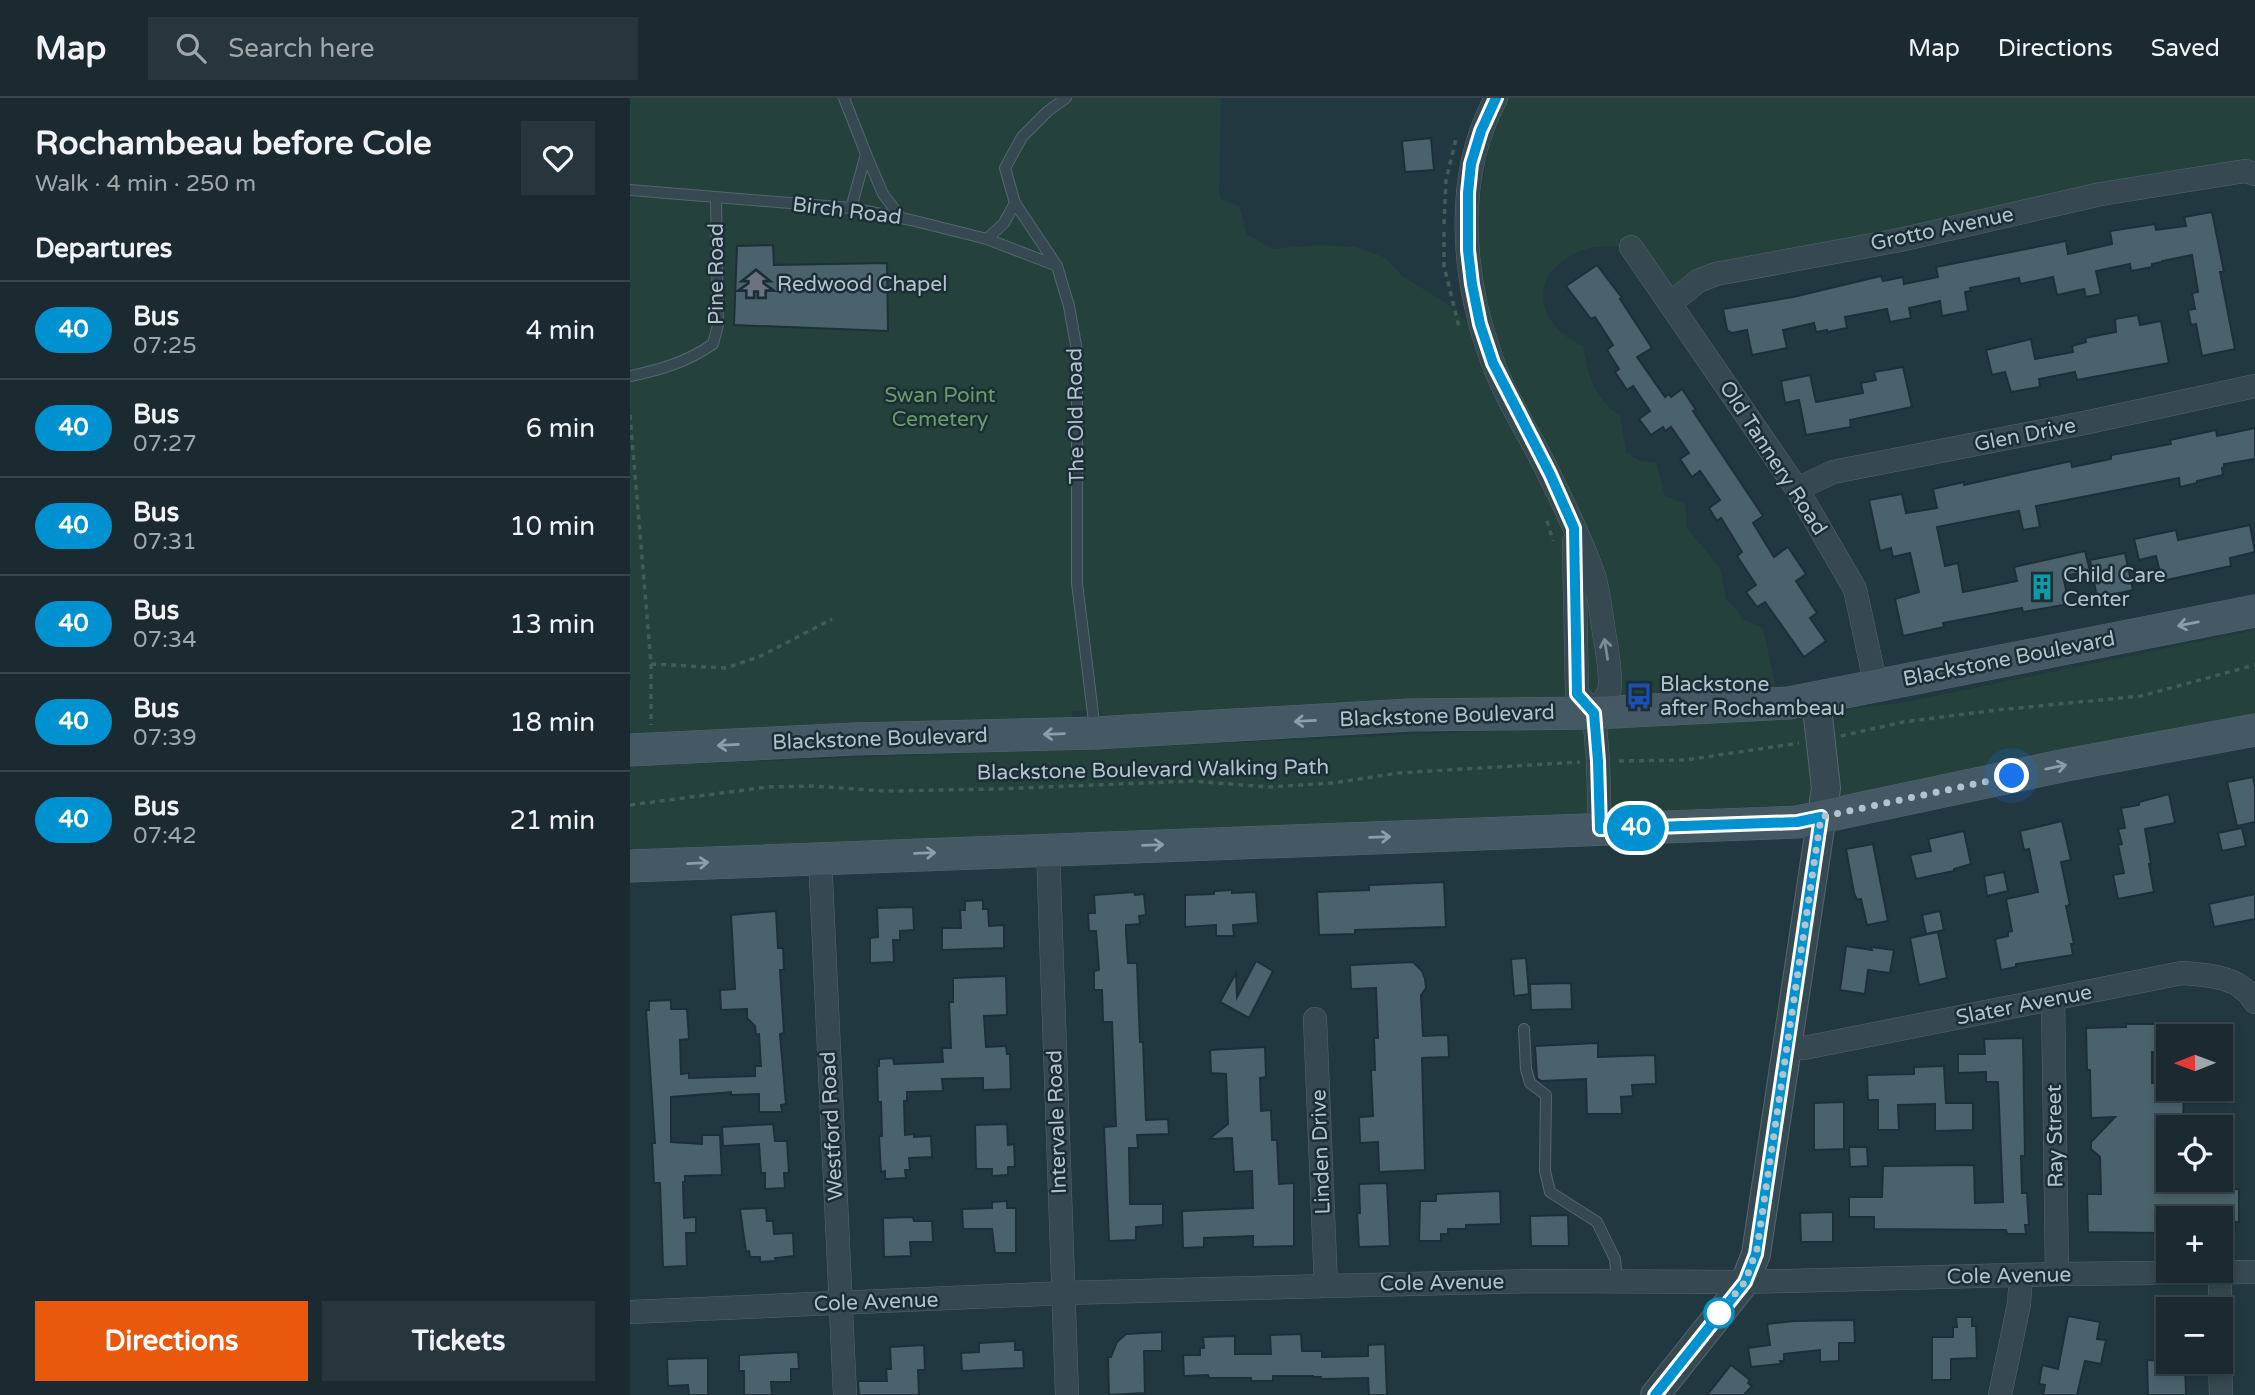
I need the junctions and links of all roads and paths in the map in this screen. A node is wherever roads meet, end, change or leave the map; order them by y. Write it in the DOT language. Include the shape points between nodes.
graph roads {
  1 [pos="844,98"];
  2 [pos="1066,98"];
  3 [pos="1496,98"];
  4 [pos="866,155"];
  5 [pos="2255,174"];
  6 [pos="630,190"];
  7 [pos="716,198"];
  8 [pos="1015,203"];
  9 [pos="851,208"];
  10 [pos="901,218"];
  11 [pos="987,239"];
  12 [pos="1631,247"];
  13 [pos="1057,266"];
  14 [pos="1671,303"];
  15 [pos="630,376"];
  16 [pos="2255,386"];
  17 [pos="630,415"];
  18 [pos="1797,489"];
  19 [pos="1574,528"];
  20 [pos="2255,611"];
  21 [pos="832,619"];
  22 [pos="651,664"];
  23 [pos="2255,664"];
  24 [pos="1876,685"];
  25 [pos="1816,699"];
  26 [pos="1594,713"];
  27 [pos="2255,730"];
  28 [pos="1095,733"];
  29 [pos="1821,740"];
  30 [pos="640,750"];
  31 [pos="1598,761"];
  32 [pos="630,805"];
  33 [pos="1821,817"];
  34 [pos="1600,829"];
  35 [pos="1048,849"];
  36 [pos="820,857"];
  37 [pos="630,866"];
  38 [pos="2053,999"];
  39 [pos="2255,1002"];
  40 [pos="1315,1019"];
  41 [pos="1524,1029"];
  42 [pos="1786,1048"];
  43 [pos="2255,1272"];
  44 [pos="2233,1273"];
  45 [pos="2057,1274"];
  46 [pos="2156,1274"];
  47 [pos="2021,1276"];
  48 [pos="1617,1281"];
  49 [pos="1745,1282"];
  50 [pos="1326,1286"];
  51 [pos="1065,1293"];
  52 [pos="840,1303"];
  53 [pos="630,1312"];
  54 [pos="2220,1374"];
  55 [pos="845,1395"];
  56 [pos="1067,1395"];
  57 [pos="1655,1395"];
  58 [pos="2000,1395"];
  59 [pos="2221,1395"];
  1 -- 4 [label="lane"];
  2 -- 8 [label="lane, The Old Road" via="1022,137 1005,168"];
  3 -- 19 [label="street" via="1471,164 1468,250 1472,284 1493,363"];
  4 -- 9 [label="lane"];
  4 -- 10 [label="lane" via="883,194"];
  5 -- 14 [label="street, Grotto Avenue" via="2245,171 2101,194 1900,240 1716,274 1698,281"];
  6 -- 7 [label="lane, Birch Road"];
  7 -- 9 [label="lane, Birch Road"];
  7 -- 15 [label="lane, Pine Road" via="718,325 713,344 664,369"];
  8 -- 11 [label="lane" via="1004,223"];
  8 -- 13 [label="lane, The Old Road"];
  9 -- 10 [label="lane, Birch Road"];
  10 -- 11 [label="lane, Birch Road"];
  11 -- 13 [label="lane, Birch Road"];
  12 -- 14 [label="street, Old Tannery Road"];
  13 -- 28 [label="lane, The Old Road" via="1077,351 1077,583"];
  14 -- 18 [label="street, Old Tannery Road"];
  16 -- 18 [label="street, Glen Drive" via="1833,472"];
  17 -- 22 [label="path"];
  18 -- 24 [label="street, Old Tannery Road" via="1855,589"];
  19 -- 26 [label="street" via="1577,694"];
  26 -- 19 [label="street, one-way" via="1609,691 1608,661 1594,578"];
  20 -- 24 [label="main road, Blackstone Boulevard, one-way"];
  21 -- 22 [label="path" via="761,656 726,668"];
  22 -- 30 [label="path"];
  23 -- 29 [label="path, Blackstone Boulevard Walking Path" via="2141,696 1903,722"];
  24 -- 25 [label="main road, Blackstone Boulevard"];
  25 -- 26 [label="main road, Blackstone Boulevard"];
  25 -- 29 [label="street"];
  26 -- 28 [label="main road, Blackstone Boulevard, one-way" via="1409,715"];
  26 -- 31 [label="street"];
  33 -- 27 [label="main road, one-way"];
  28 -- 30 [label="main road, Blackstone Boulevard, one-way"];
  29 -- 31 [label="path, Blackstone Boulevard Walking Path" via="1686,760"];
  29 -- 33 [label="street" via="1825,788"];
  31 -- 32 [label="path, Blackstone Boulevard Walking Path" via="1398,773 1268,787 1193,781 884,791 768,787"];
  31 -- 34 [label="street"];
  33 -- 34 [label="main road" via="1797,822"];
  33 -- 42 [label="street"];
  35 -- 34 [label="main road, one-way"];
  36 -- 35 [label="main road, one-way"];
  35 -- 51 [label="street, Intervale Road"];
  37 -- 36 [label="main road, one-way"];
  36 -- 52 [label="street, Westford Road"];
  38 -- 39 [label="street, Slater Avenue" via="2182,973 2230,981 2245,989"];
  38 -- 42 [label="street, Slater Avenue"];
  38 -- 45 [label="street, Ray Street"];
  40 -- 50 [label="street, Linden Drive"];
  41 -- 48 [label="lane" via="1530,1083 1546,1095 1545,1171 1550,1192 1597,1222 1615,1259"];
  42 -- 49 [label="street" via="1764,1212"];
  43 -- 44 [label="street, Cole Avenue"];
  45 -- 46 [label="street, Cole Avenue"];
  45 -- 47 [label="street, Cole Avenue"];
  47 -- 49 [label="street, Cole Avenue"];
  47 -- 58 [label="street"];
  48 -- 49 [label="street, Cole Avenue"];
  48 -- 50 [label="street, Cole Avenue"];
  49 -- 57 [label="street"];
  50 -- 51 [label="street, Cole Avenue"];
  51 -- 52 [label="street, Cole Avenue"];
  51 -- 56 [label="street, Intervale Road"];
  52 -- 53 [label="street, Cole Avenue"];
  52 -- 55 [label="street, Westford Road"];
  54 -- 59 [label="street"];
}
